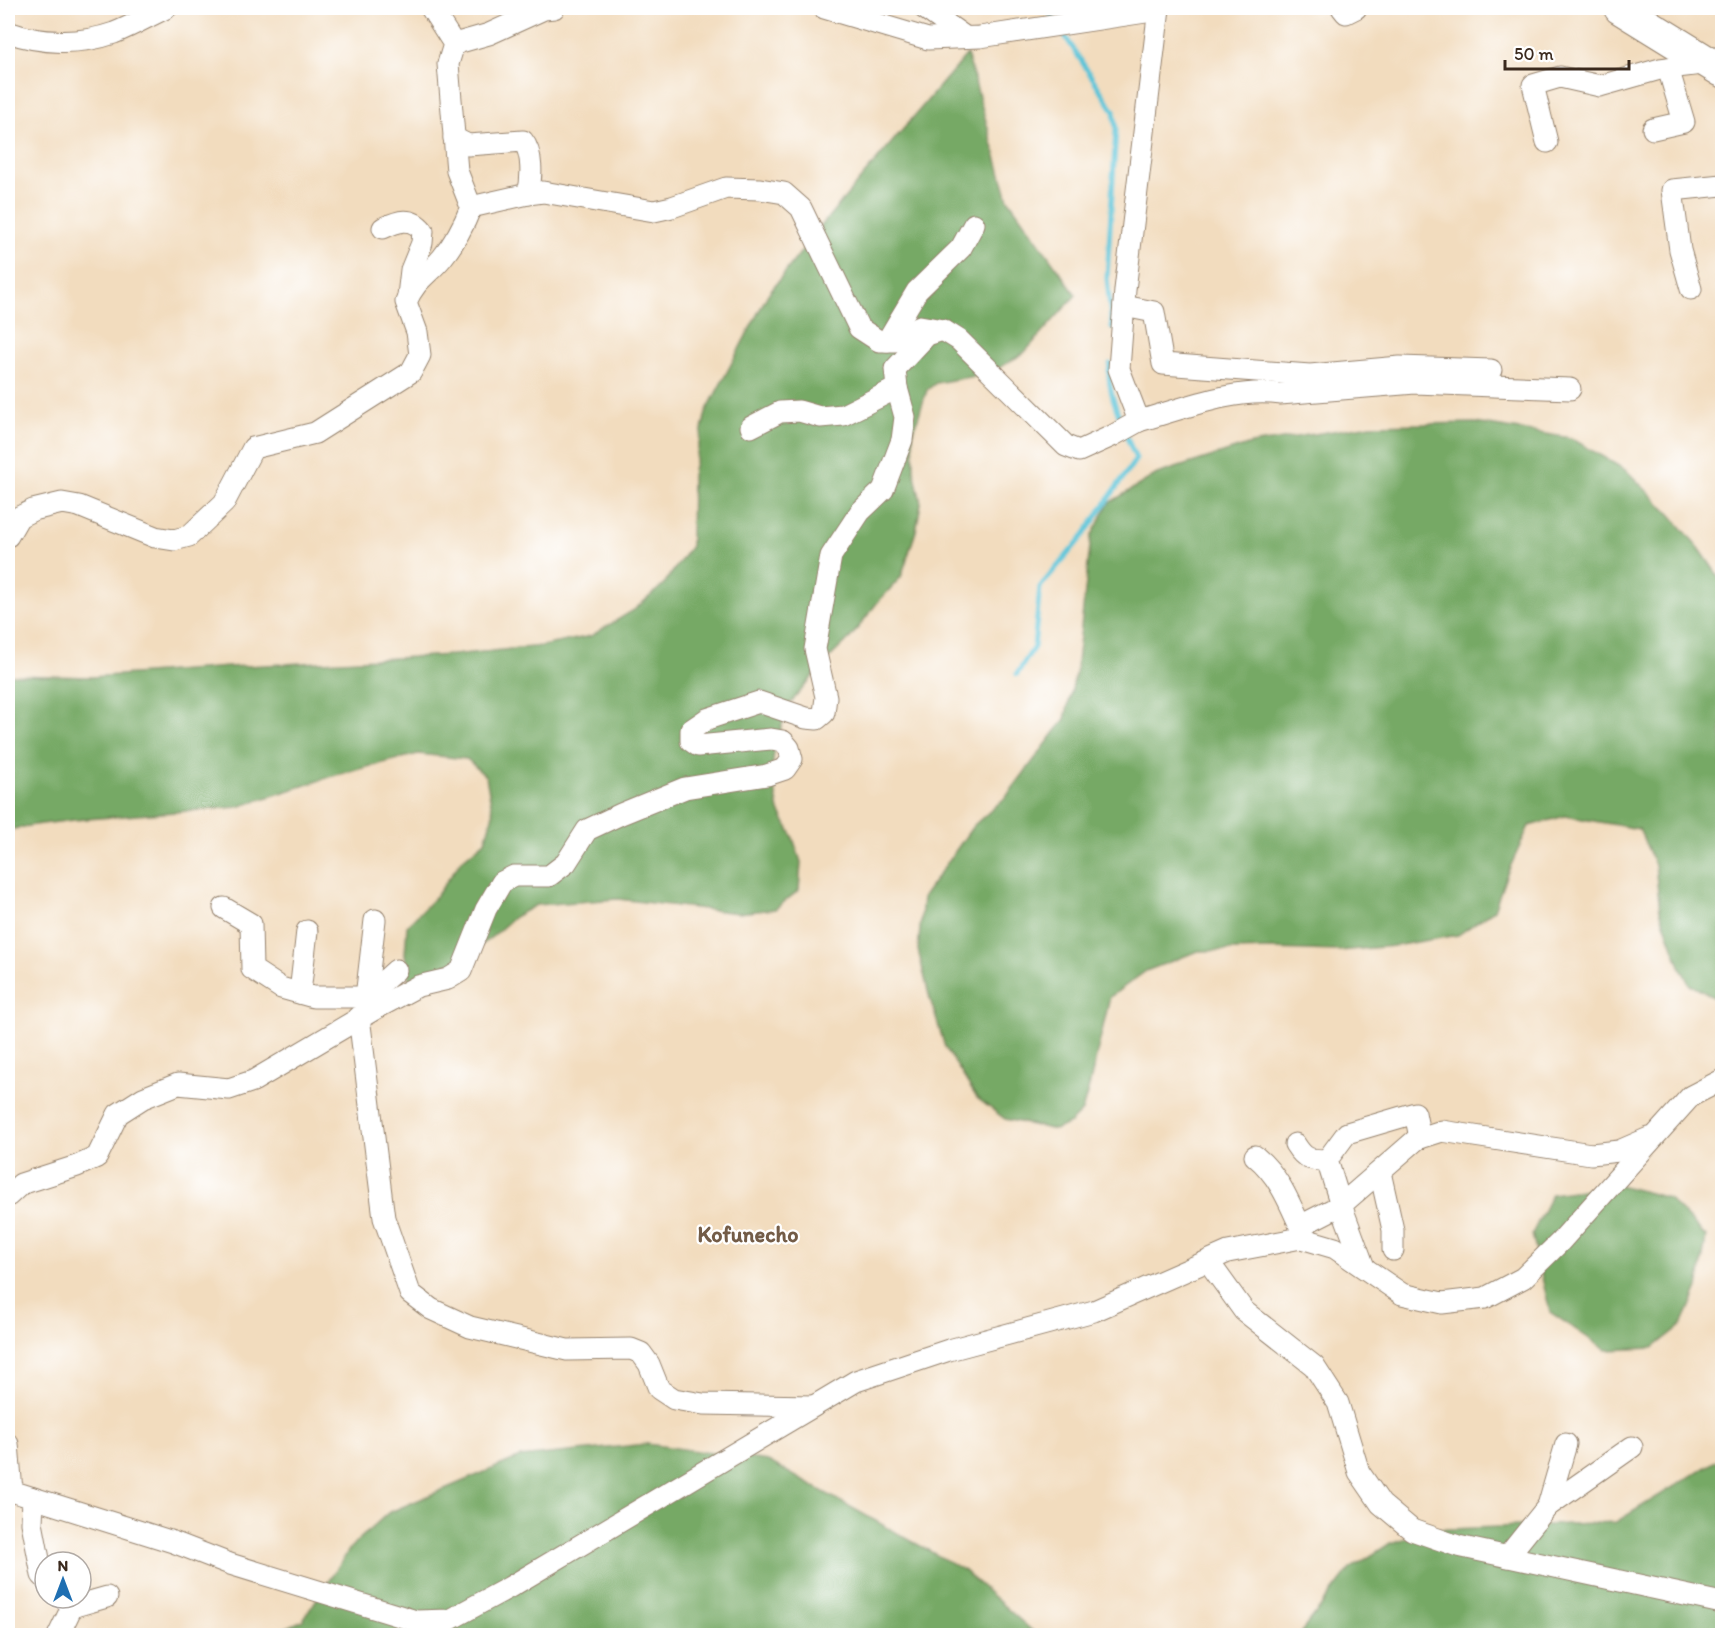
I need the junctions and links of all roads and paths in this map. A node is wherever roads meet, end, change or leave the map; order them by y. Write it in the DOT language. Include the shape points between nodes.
graph roads {
  1 [pos="166,8"];
  2 [pos="431,8"];
  3 [pos="554,8"];
  4 [pos="824,8"];
  5 [pos="924,8"];
  6 [pos="1342,8"];
  7 [pos="1356,8"];
  8 [pos="1622,8"];
  9 [pos="1159,9"];
  10 [pos="1094,13"];
  11 [pos="8,32"];
  12 [pos="965,37"];
  13 [pos="454,44"];
  14 [pos="1717,67"];
  15 [pos="1668,68"];
  16 [pos="1653,129"];
  17 [pos="454,138"];
  18 [pos="1547,142"];
  19 [pos="1722,185"];
  20 [pos="528,194"];
  21 [pos="471,207"];
  22 [pos="974,224"];
  23 [pos="383,228"];
  24 [pos="1691,289"];
  25 [pos="408,299"];
  26 [pos="1124,306"];
  27 [pos="944,330"];
  28 [pos="887,341"];
  29 [pos="1491,370"];
  30 [pos="897,388"];
  31 [pos="1570,389"];
  32 [pos="751,427"];
  33 [pos="1127,427"];
  34 [pos="8,536"];
  35 [pos="224,908"];
  36 [pos="375,920"];
  37 [pos="307,931"];
  38 [pos="396,970"];
  39 [pos="300,993"];
  40 [pos="367,1008"];
  41 [pos="1722,1080"];
  42 [pos="1657,1134"];
  43 [pos="1420,1138"];
  44 [pos="1295,1144"];
  45 [pos="1255,1156"];
  46 [pos="1328,1160"];
  47 [pos="1380,1172"];
  48 [pos="8,1196"];
  49 [pos="1341,1205"];
  50 [pos="1300,1232"];
  51 [pos="1393,1250"];
  52 [pos="1208,1261"];
  53 [pos="1364,1267"];
  54 [pos="813,1406"];
  55 [pos="8,1444"];
  56 [pos="1566,1444"];
  57 [pos="1632,1447"];
  58 [pos="10,1491"];
  59 [pos="33,1498"];
  60 [pos="1548,1506"];
  61 [pos="37,1550"];
  62 [pos="1507,1557"];
  63 [pos="107,1597"];
  64 [pos="93,1599"];
  65 [pos="1722,1604"];
  66 [pos="66,1610"];
  67 [pos="58,1635"];
  1 -- 11 [label="street" via="114,33 72,42"];
  2 -- 13 [label="street"];
  3 -- 13 [label="street"];
  4 -- 12 [label="street" via="928,39"];
  5 -- 12 [label="street"];
  6 -- 7 [label="street" via="1346,13"];
  8 -- 14 [label="highway"];
  9 -- 10 [label="street"];
  9 -- 26 [label="street"];
  10 -- 12 [label="street" via="1044,27"];
  13 -- 17 [label="street" via="448,64"];
  14 -- 15 [label="street"];
  15 -- 16 [label="street" via="1684,122"];
  15 -- 18 [label="street" via="1600,86 1560,77 1533,85"];
  17 -- 20 [label="street" via="468,145 523,141 529,148"];
  17 -- 21 [label="street" via="457,171"];
  19 -- 24 [label="street" via="1672,190 1680,250"];
  20 -- 21 [label="street"];
  20 -- 28 [label="street" via="543,192 654,211 726,188 784,193 801,208 860,328 879,341"];
  21 -- 25 [label="street" via="462,229 442,258 414,286"];
  22 -- 28 [label="street" via="961,248 917,291"];
  23 -- 25 [label="street" via="408,220 423,231 411,270"];
  25 -- 34 [label="street" via="420,355 411,372 315,434 253,448 224,503 189,536 174,540 155,537 79,506 62,503 19,516"];
  26 -- 29 [label="street" via="1154,312 1163,364 1310,375 1400,367"];
  26 -- 33 [label="street" via="1119,369"];
  27 -- 28 [label="street" via="920,326 895,341"];
  27 -- 30 [label="street" via="927,335 895,369"];
  27 -- 33 [label="street" via="959,340 1066,446 1079,451"];
  30 -- 32 [label="street" via="843,415 820,417 799,411 780,412"];
  30 -- 40 [label="street" via="905,417 902,440 883,490 860,512 831,556 815,649 826,697 824,713 817,719 806,718 759,702 707,719 691,730 691,741 698,746 783,741 792,759 785,769 735,782 685,788 588,830 566,863 549,876 514,876 502,882 486,909 461,971"];
  31 -- 33 [label="street" via="1415,383 1280,394 1262,391 1240,393"];
  35 -- 39 [label="street" via="251,924 252,969 281,988"];
  36 -- 40 [label="street"];
  37 -- 39 [label="street"];
  38 -- 40 [label="street"];
  39 -- 40 [label="street"];
  40 -- 48 [label="street" via="253,1081 229,1089 178,1084 142,1098 118,1114 97,1157 21,1184"];
  40 -- 54 [label="street" via="384,1218 410,1293 431,1310 470,1327 567,1350 631,1349 641,1353 659,1389 674,1400"];
  41 -- 42 [label="street" via="1691,1096"];
  42 -- 43 [label="street" via="1619,1151 1591,1154 1442,1131"];
  42 -- 53 [label="street" via="1560,1242 1522,1278 1485,1298 1442,1303 1402,1294"];
  43 -- 46 [label="street" via="1415,1113 1347,1133"];
  43 -- 47 [label="street"];
  44 -- 46 [label="street" via="1311,1160"];
  45 -- 50 [label="street" via="1282,1185"];
  46 -- 49 [label="street"];
  47 -- 49 [label="street"];
  47 -- 51 [label="street" via="1393,1230"];
  49 -- 50 [label="street"];
  49 -- 53 [label="street"];
  50 -- 52 [label="street"];
  50 -- 53 [label="street"];
  52 -- 54 [label="street" via="1094,1311 949,1350 856,1381"];
  52 -- 62 [label="street" via="1244,1311 1314,1366 1338,1402 1359,1472 1382,1504 1412,1530"];
  54 -- 59 [label="street" via="449,1620 405,1617"];
  55 -- 58 [label="street"];
  56 -- 60 [label="street"];
  57 -- 60 [label="street"];
  58 -- 59 [label="street"];
  59 -- 61 [label="street" via="32,1523"];
  60 -- 62 [label="street"];
  62 -- 65 [label="street"];
  63 -- 64 [label="street"];
  66 -- 67 [label="street"];
}
